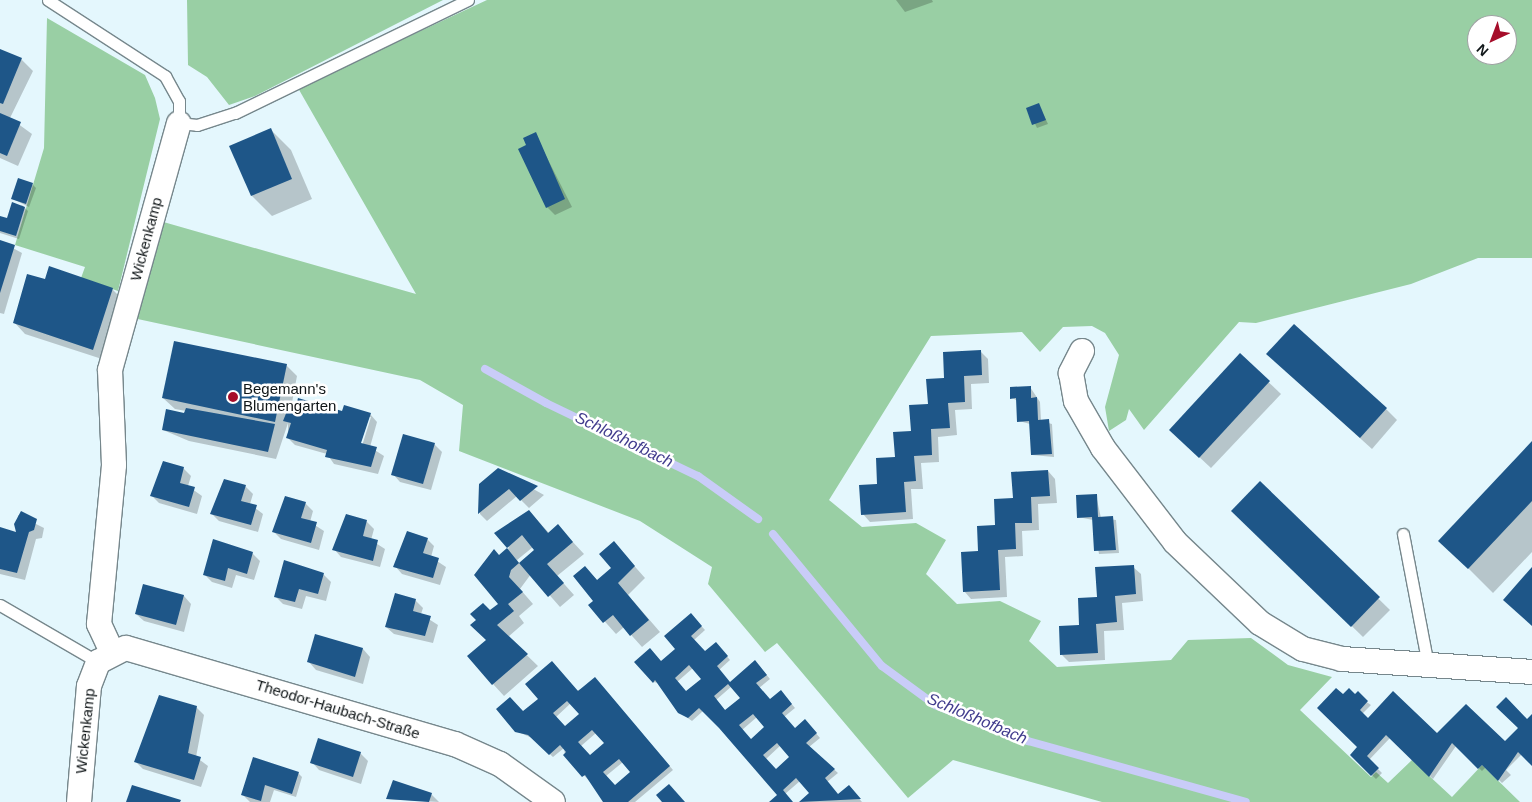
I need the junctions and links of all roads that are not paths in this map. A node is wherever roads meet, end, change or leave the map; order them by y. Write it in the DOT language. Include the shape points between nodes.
graph roads {
  1 [pos="48,0"];
  2 [pos="468,0"];
  3 [pos="179,123"];
  4 [pos="1082,351"];
  5 [pos="1403,534"];
  6 [pos="0,605"];
  7 [pos="105,657"];
  8 [pos="1428,665"];
  9 [pos="1532,672"];
  10 [pos="79,802"];
  11 [pos="553,802"];
  1 -- 3 [label="lane" via="165,76 179,101"];
  2 -- 3 [label="lane" via="235,113 209,123"];
  3 -- 7 [label="street, Wickenkamp" via="110,370 114,465 99,624"];
  4 -- 8 [label="street" via="1071,373 1076,402 1104,448 1175,542 1260,622 1303,649 1318,653"];
  5 -- 8 [label="lane"];
  6 -- 7 [label="lane"];
  7 -- 10 [label="street, Wickenkamp" via="84,712"];
  7 -- 11 [label="street, Theodor-Haubach-Straße" via="142,649 455,744 500,764"];
  8 -- 9 [label="street"];
}
